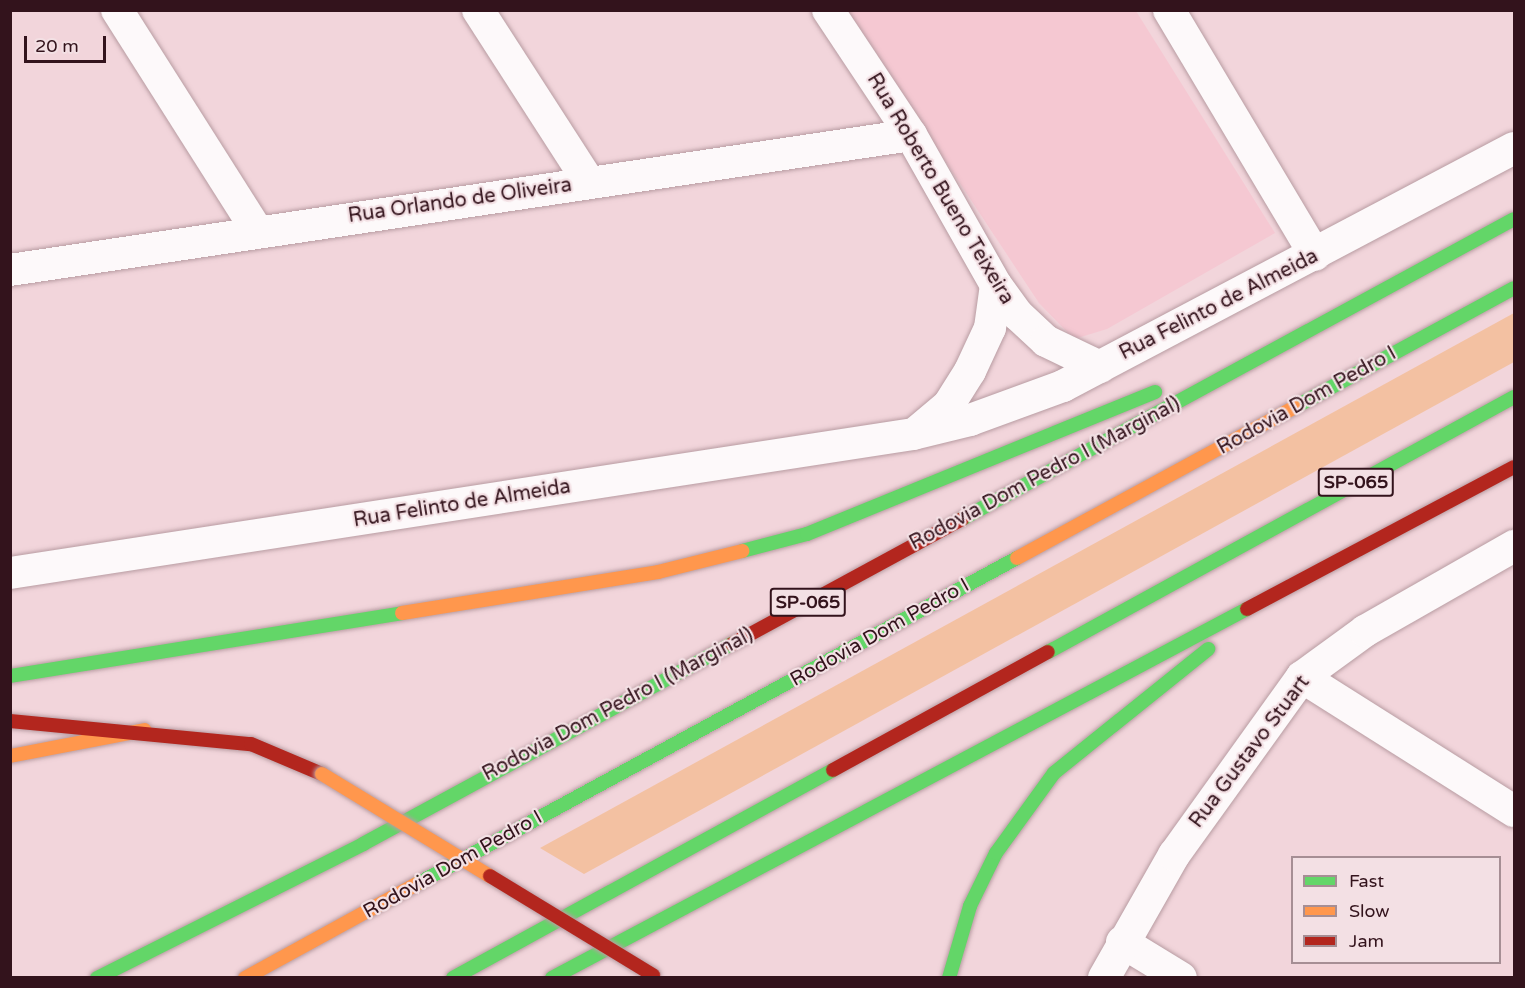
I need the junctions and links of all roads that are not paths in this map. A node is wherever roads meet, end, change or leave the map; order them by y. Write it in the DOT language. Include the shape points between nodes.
graph roads {
  1 [pos="117,10"];
  2 [pos="478,10"];
  3 [pos="828,10"];
  4 [pos="1169,10"];
  5 [pos="911,135"];
  6 [pos="1515,148"];
  7 [pos="589,182"];
  8 [pos="1515,219"];
  9 [pos="257,231"];
  10 [pos="1315,255"];
  11 [pos="10,270"];
  12 [pos="996,285"];
  13 [pos="1515,288"];
  14 [pos="1280,346"];
  15 [pos="1100,367"];
  16 [pos="1191,377"];
  17 [pos="1169,386"];
  18 [pos="1515,397"];
  19 [pos="913,434"];
  20 [pos="1515,467"];
  21 [pos="1515,546"];
  22 [pos="10,573"];
  23 [pos="1287,591"];
  24 [pos="10,676"];
  25 [pos="1302,677"];
  26 [pos="10,721"];
  27 [pos="145,730"];
  28 [pos="10,756"];
  29 [pos="1515,811"];
  30 [pos="1122,942"];
  31 [pos="655,976"];
  32 [pos="97,978"];
  33 [pos="245,978"];
  34 [pos="453,978"];
  35 [pos="552,978"];
  36 [pos="949,978"];
  37 [pos="1104,978"];
  38 [pos="1181,978"];
  1 -- 9 [label="street"];
  2 -- 7 [label="street"];
  3 -- 5 [label="street, Rua Roberto Bueno Teixeira"];
  4 -- 10 [label="street"];
  5 -- 7 [label="street, Rua Orlando de Oliveira"];
  5 -- 12 [label="street, Rua Roberto Bueno Teixeira"];
  6 -- 10 [label="street, Rua Felinto de Almeida"];
  7 -- 9 [label="street, Rua Orlando de Oliveira"];
  8 -- 14 [label="main road, Rodovia Dom Pedro I (Marginal) / SP-065"];
  9 -- 11 [label="street, Rua Orlando de Oliveira"];
  10 -- 15 [label="street, Rua Felinto de Almeida"];
  12 -- 15 [label="street, Rua Roberto Bueno Teixeira" via="1046,341"];
  12 -- 19 [label="street, Rua Felinto de Almeida" via="990,328 970,371 948,406"];
  13 -- 33 [label="main road, Rodovia Dom Pedro I"];
  14 -- 16 [label="main road"];
  14 -- 32 [label="main road, Rodovia Dom Pedro I (Marginal) / SP-065" via="363,844"];
  15 -- 19 [label="street, Rua Felinto de Almeida" via="1024,403"];
  17 -- 24 [label="main road" via="1018,452 807,534 681,566"];
  18 -- 34 [label="main road, SP-065"];
  19 -- 22 [label="street, Rua Felinto de Almeida"];
  20 -- 23 [label="main road"];
  21 -- 25 [label="street, Rua Gustavo Stuart" via="1365,631"];
  23 -- 35 [label="main road" via="1003,736"];
  23 -- 36 [label="main road" via="1142,698 1054,773 996,853 970,906"];
  25 -- 29 [label="street"];
  25 -- 30 [label="street, Rua Gustavo Stuart" via="1174,855"];
  26 -- 27 [label="main road"];
  27 -- 28 [label="main road"];
  27 -- 31 [label="main road, bridge" via="251,744 322,774"];
  30 -- 37 [label="street, Rua Gustavo Stuart"];
  30 -- 38 [label="street"];
}
